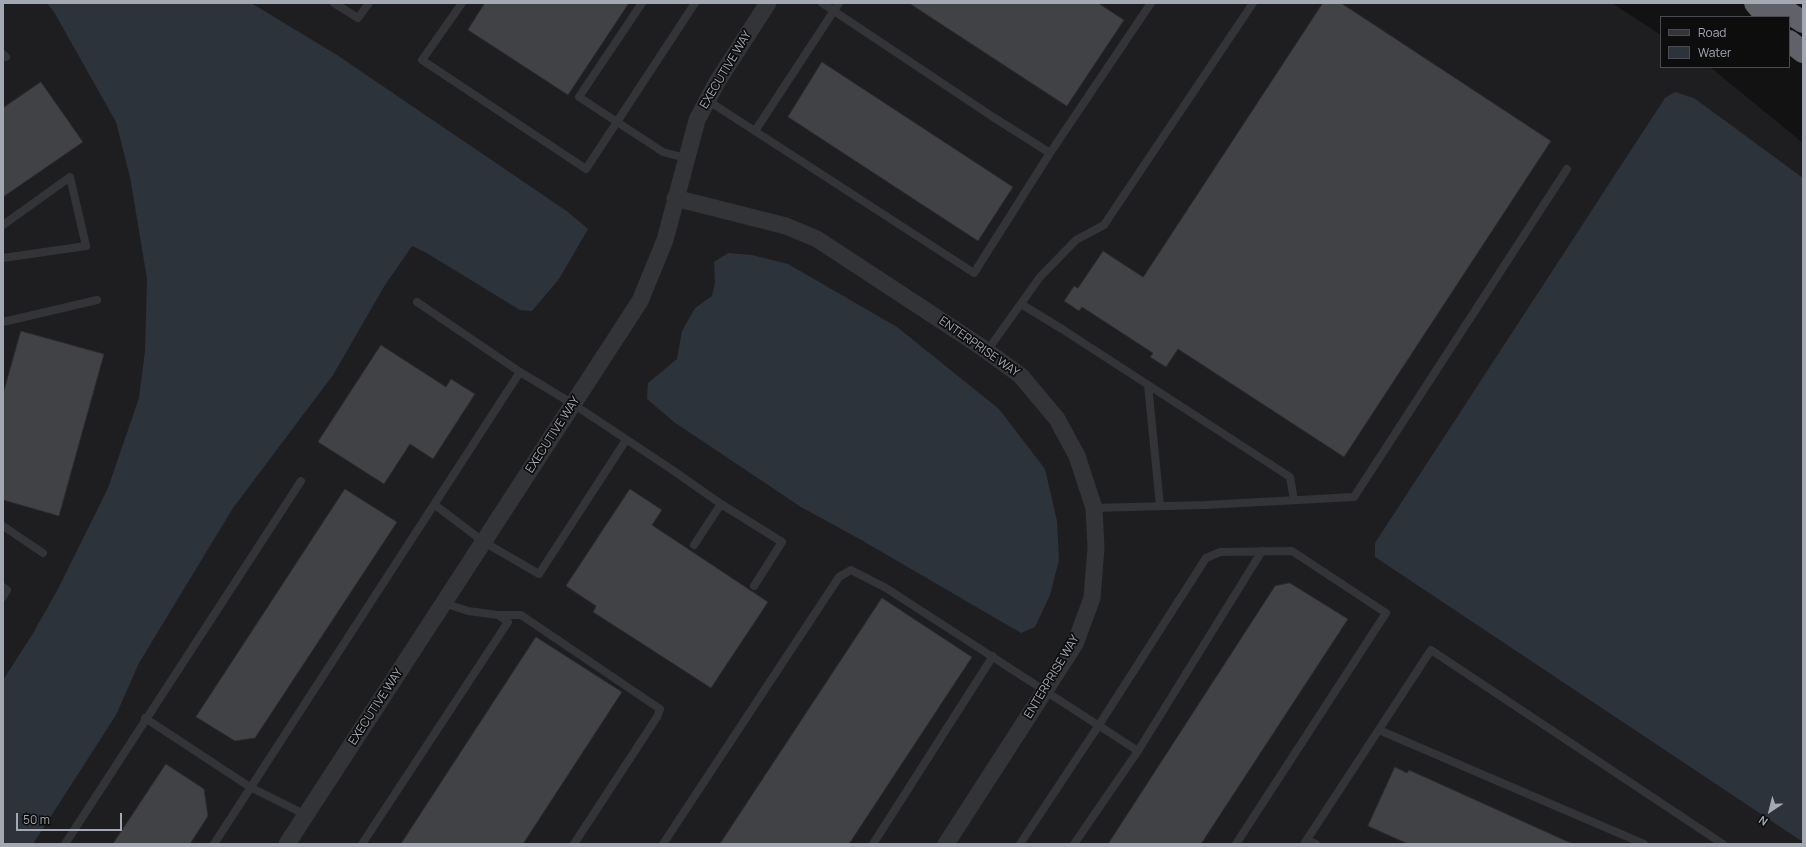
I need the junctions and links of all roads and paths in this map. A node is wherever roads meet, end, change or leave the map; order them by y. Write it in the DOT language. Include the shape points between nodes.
graph roads {
  1 [pos="334,3"];
  2 [pos="369,3"];
  3 [pos="462,3"];
  4 [pos="642,3"];
  5 [pos="695,3"];
  6 [pos="768,3"];
  7 [pos="822,3"];
  8 [pos="839,3"];
  9 [pos="1151,3"];
  10 [pos="1253,3"];
  11 [pos="1755,3"];
  12 [pos="1774,3"];
  13 [pos="834,11"];
  14 [pos="1766,16"];
  15 [pos="1803,22"];
  16 [pos="1790,42"];
  17 [pos="1803,52"];
  18 [pos="707,100"];
  19 [pos="617,121"];
  20 [pos="755,131"];
  21 [pos="1050,153"];
  22 [pos="686,158"];
  23 [pos="1567,169"];
  24 [pos="676,198"];
  25 [pos="3,225"];
  26 [pos="3,258"];
  27 [pos="97,300"];
  28 [pos="417,302"];
  29 [pos="1021,304"];
  30 [pos="3,322"];
  31 [pos="987,351"];
  32 [pos="520,372"];
  33 [pos="1148,385"];
  34 [pos="573,404"];
  35 [pos="626,440"];
  36 [pos="301,481"];
  37 [pos="1294,500"];
  38 [pos="721,504"];
  39 [pos="435,505"];
  40 [pos="1160,506"];
  41 [pos="1094,508"];
  42 [pos="3,526"];
  43 [pos="484,542"];
  44 [pos="694,545"];
  45 [pos="1262,551"];
  46 [pos="43,553"];
  47 [pos="754,586"];
  48 [pos="3,587"];
  49 [pos="3,597"];
  50 [pos="444,603"];
  51 [pos="498,615"];
  52 [pos="993,656"];
  53 [pos="1046,690"];
  54 [pos="145,718"];
  55 [pos="1099,725"];
  56 [pos="1378,730"];
  57 [pos="1138,751"];
  58 [pos="250,787"];
  59 [pos="306,815"];
  60 [pos="1306,842"];
  61 [pos="65,844"];
  62 [pos="214,844"];
  63 [pos="287,844"];
  64 [pos="362,844"];
  65 [pos="574,844"];
  66 [pos="663,844"];
  67 [pos="873,844"];
  68 [pos="946,844"];
  69 [pos="1020,844"];
  70 [pos="1074,844"];
  71 [pos="1236,844"];
  72 [pos="1316,844"];
  73 [pos="1644,844"];
  74 [pos="1723,844"];
  1 -- 2 [label="lane" via="358,18"];
  3 -- 19 [label="lane" via="422,60 586,169"];
  4 -- 19 [label="lane" via="579,97"];
  5 -- 19 [label="lane"];
  6 -- 18 [label="street, EXECUTIVE WAY"];
  7 -- 13 [label="lane"];
  8 -- 13 [label="lane"];
  9 -- 21 [label="lane"];
  10 -- 29 [label="lane" via="1104,225 1076,240 1040,277"];
  11 -- 14 [label="highway"];
  12 -- 15 [label="highway"];
  13 -- 20 [label="lane"];
  13 -- 21 [label="lane"];
  16 -- 17 [label="highway"];
  18 -- 20 [label="lane"];
  18 -- 22 [label="street, EXECUTIVE WAY" via="697,120"];
  19 -- 22 [label="lane" via="663,152"];
  20 -- 21 [label="lane" via="974,273"];
  22 -- 24 [label="street, EXECUTIVE WAY"];
  23 -- 37 [label="lane" via="1354,497"];
  24 -- 31 [label="street, ENTERPRISE WAY" via="786,226 817,239"];
  24 -- 34 [label="street, EXECUTIVE WAY" via="665,240 640,301"];
  25 -- 26 [label="lane" via="70,177 86,246"];
  27 -- 30 [label="lane"];
  28 -- 32 [label="lane"];
  29 -- 31 [label="lane"];
  29 -- 33 [label="lane"];
  31 -- 41 [label="street, ENTERPRISE WAY" via="1021,376 1057,419 1077,456"];
  32 -- 34 [label="lane"];
  32 -- 39 [label="lane"];
  33 -- 37 [label="lane" via="1290,477"];
  33 -- 40 [label="lane"];
  34 -- 35 [label="lane"];
  34 -- 43 [label="street, EXECUTIVE WAY"];
  35 -- 38 [label="lane"];
  35 -- 43 [label="lane" via="539,574"];
  36 -- 54 [label="lane"];
  37 -- 40 [label="lane"];
  38 -- 44 [label="lane"];
  38 -- 47 [label="lane" via="782,542"];
  39 -- 43 [label="lane"];
  39 -- 58 [label="lane"];
  40 -- 41 [label="lane"];
  41 -- 53 [label="street, ENTERPRISE WAY" via="1096,548 1092,598 1075,644"];
  42 -- 46 [label="lane"];
  43 -- 50 [label="street, EXECUTIVE WAY"];
  45 -- 55 [label="lane" via="1220,552 1206,558"];
  45 -- 57 [label="lane"];
  45 -- 71 [label="lane" via="1292,551 1386,613"];
  48 -- 49 [label="lane" via="7,590"];
  50 -- 51 [label="lane" via="468,611"];
  50 -- 59 [label="street, EXECUTIVE WAY"];
  51 -- 64 [label="lane" via="508,622"];
  51 -- 65 [label="lane" via="521,615 660,709"];
  52 -- 53 [label="lane"];
  52 -- 66 [label="lane" via="886,588 851,570 839,577"];
  52 -- 67 [label="lane"];
  53 -- 55 [label="lane"];
  53 -- 68 [label="street, ENTERPRISE WAY"];
  54 -- 58 [label="lane"];
  54 -- 61 [label="lane"];
  55 -- 57 [label="lane"];
  55 -- 69 [label="lane"];
  56 -- 60 [label="lane"];
  56 -- 73 [label="lane"];
  56 -- 74 [label="lane" via="1431,650"];
  57 -- 70 [label="lane"];
  58 -- 59 [label="lane"];
  58 -- 62 [label="lane"];
  59 -- 63 [label="street, EXECUTIVE WAY"];
  60 -- 72 [label="lane"];
}
